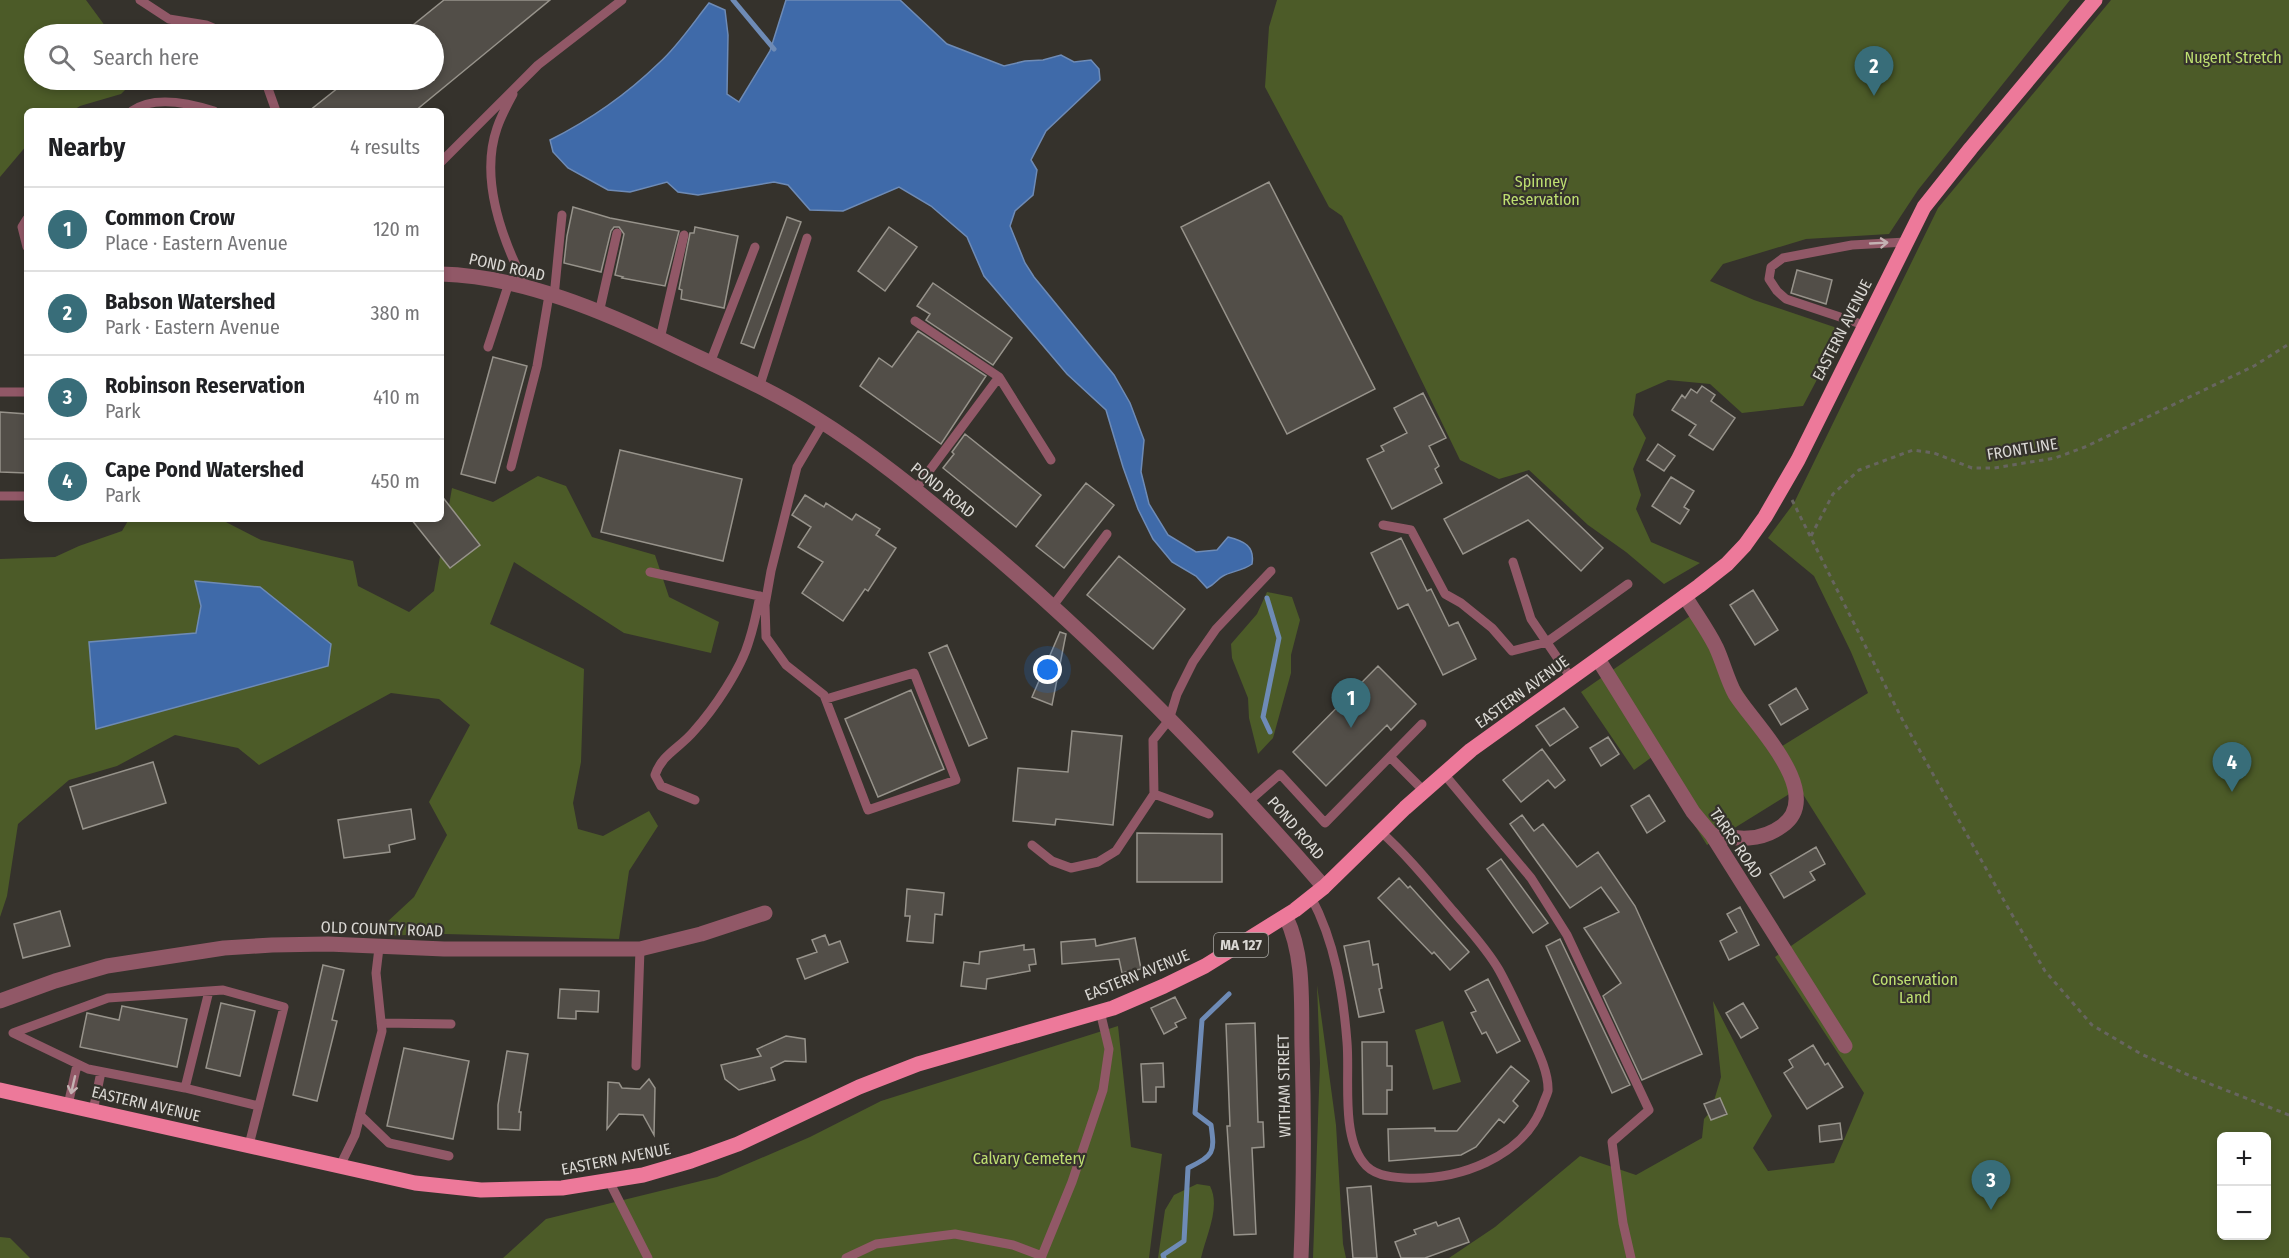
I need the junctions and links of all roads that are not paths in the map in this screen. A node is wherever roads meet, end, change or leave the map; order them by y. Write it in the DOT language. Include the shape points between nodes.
graph roads {
  1 [pos="140,0"];
  2 [pos="622,0"];
  3 [pos="2096,0"];
  4 [pos="199,24"];
  5 [pos="515,88"];
  6 [pos="269,90"];
  7 [pos="136,108"];
  8 [pos="205,108"];
  9 [pos="275,108"];
  10 [pos="444,159"];
  11 [pos="562,215"];
  12 [pos="617,233"];
  13 [pos="684,235"];
  14 [pos="807,238"];
  15 [pos="1906,242"];
  16 [pos="755,247"];
  17 [pos="444,274"];
  18 [pos="509,284"];
  19 [pos="527,288"];
  20 [pos="551,296"];
  21 [pos="599,313"];
  22 [pos="915,321"];
  23 [pos="1864,325"];
  24 [pos="660,339"];
  25 [pos="488,347"];
  26 [pos="710,363"];
  27 [pos="999,377"];
  28 [pos="759,388"];
  29 [pos="0,392"];
  30 [pos="24,392"];
  31 [pos="823,423"];
  32 [pos="1051,460"];
  33 [pos="511,467"];
  34 [pos="915,490"];
  35 [pos="0,496"];
  36 [pos="24,496"];
  37 [pos="1383,525"];
  38 [pos="1107,534"];
  39 [pos="1513,562"];
  40 [pos="650,572"];
  41 [pos="1271,572"];
  42 [pos="1628,584"];
  43 [pos="1686,596"];
  44 [pos="763,597"];
  45 [pos="1052,607"];
  46 [pos="1547,642"];
  47 [pos="1598,659"];
  48 [pos="1571,678"];
  49 [pos="826,699"];
  50 [pos="1169,720"];
  51 [pos="1422,724"];
  52 [pos="1391,758"];
  53 [pos="1444,774"];
  54 [pos="1424,791"];
  55 [pos="1154,794"];
  56 [pos="695,800"];
  57 [pos="1249,801"];
  58 [pos="1209,814"];
  59 [pos="1381,832"];
  60 [pos="1712,835"];
  61 [pos="1032,845"];
  62 [pos="1324,887"];
  63 [pos="1311,897"];
  64 [pos="765,913"];
  65 [pos="1286,917"];
  66 [pos="379,948"];
  67 [pos="640,949"];
  68 [pos="209,991"];
  69 [pos="0,1001"];
  70 [pos="1100,1011"];
  71 [pos="381,1023"];
  72 [pos="451,1024"];
  73 [pos="1845,1046"];
  74 [pos="77,1065"];
  75 [pos="636,1066"];
  76 [pos="101,1072"];
  77 [pos="185,1088"];
  78 [pos="0,1090"];
  79 [pos="68,1105"];
  80 [pos="259,1106"];
  81 [pos="93,1111"];
  82 [pos="360,1115"];
  83 [pos="249,1145"];
  84 [pos="449,1156"];
  85 [pos="340,1166"];
  86 [pos="609,1181"];
  87 [pos="1042,1257"];
  88 [pos="648,1258"];
  89 [pos="846,1258"];
  90 [pos="1301,1258"];
  91 [pos="1631,1258"];
  1 -- 4 [label="lane" via="169,20"];
  2 -- 5 [label="lane" via="538,65"];
  3 -- 15 [label="main road, EASTERN AVENUE / MA 127" via="1924,207"];
  5 -- 10 [label="lane"];
  5 -- 19 [label="lane" via="496,129 490,172 497,215 513,262"];
  6 -- 9 [label="lane"];
  7 -- 8 [label="lane" via="157,102"];
  11 -- 20 [label="lane"];
  12 -- 21 [label="lane"];
  13 -- 24 [label="lane"];
  14 -- 28 [label="lane"];
  15 -- 23 [label="main road, EASTERN AVENUE / MA 127"];
  23 -- 15 [label="lane, one-way" via="1786,299 1769,279 1771,267 1783,258 1852,245"];
  16 -- 26 [label="lane"];
  17 -- 18 [label="street, POND ROAD"];
  18 -- 19 [label="street, POND ROAD"];
  18 -- 25 [label="lane"];
  19 -- 20 [label="street, POND ROAD"];
  20 -- 21 [label="street, POND ROAD"];
  20 -- 33 [label="lane"];
  21 -- 24 [label="street, POND ROAD"];
  22 -- 27 [label="lane"];
  23 -- 43 [label="main road, EASTERN AVENUE / MA 127" via="1765,518 1727,564"];
  24 -- 26 [label="street, POND ROAD"];
  26 -- 28 [label="street, POND ROAD"];
  27 -- 32 [label="lane"];
  27 -- 34 [label="lane"];
  28 -- 31 [label="street, POND ROAD"];
  29 -- 30 [label="lane"];
  31 -- 34 [label="street, POND ROAD"];
  31 -- 44 [label="lane" via="797,467"];
  34 -- 45 [label="street, POND ROAD" via="1004,562"];
  35 -- 36 [label="lane"];
  37 -- 46 [label="lane" via="1411,530 1444,594 1492,628 1512,651"];
  38 -- 45 [label="lane"];
  39 -- 46 [label="lane" via="1531,619"];
  40 -- 44 [label="lane"];
  41 -- 50 [label="lane" via="1216,628 1193,662"];
  42 -- 46 [label="lane"];
  43 -- 47 [label="main road, EASTERN AVENUE / MA 127"];
  43 -- 60 [label="street" via="1717,649 1735,693 1787,766 1794,786 1796,807 1788,822 1774,832 1756,839"];
  44 -- 49 [label="lane" via="766,637 786,665"];
  44 -- 56 [label="lane" via="749,643 721,697 693,733 668,753 655,775 661,786"];
  45 -- 50 [label="street, POND ROAD"];
  46 -- 48 [label="lane"];
  47 -- 48 [label="main road, EASTERN AVENUE / MA 127"];
  47 -- 60 [label="street, TARRS ROAD" via="1693,812"];
  48 -- 53 [label="main road, EASTERN AVENUE / MA 127"];
  49 -- 49 [label="lane" via="868,810 956,780 914,672"];
  50 -- 55 [label="lane" via="1153,740"];
  50 -- 57 [label="street, POND ROAD"];
  51 -- 52 [label="lane"];
  52 -- 54 [label="lane"];
  52 -- 57 [label="lane" via="1325,823 1280,774"];
  53 -- 54 [label="main road, EASTERN AVENUE / MA 127"];
  53 -- 91 [label="lane" via="1531,878 1567,935 1649,1110 1612,1142"];
  54 -- 59 [label="main road, EASTERN AVENUE / MA 127"];
  55 -- 58 [label="lane"];
  55 -- 61 [label="lane" via="1116,851 1098,862 1071,868 1052,861"];
  57 -- 62 [label="street, POND ROAD"];
  59 -- 62 [label="main road, EASTERN AVENUE / MA 127"];
  59 -- 63 [label="lane" via="1433,887 1498,969 1542,1058 1548,1091 1529,1130 1490,1161 1469,1170 1420,1179 1393,1177 1372,1171 1362,1161 1353,1139 1347,1102 1348,1043 1340,984 1332,948"];
  60 -- 73 [label="street, TARRS ROAD"];
  62 -- 63 [label="main road, EASTERN AVENUE / MA 127"];
  63 -- 65 [label="main road, EASTERN AVENUE / MA 127"];
  64 -- 67 [label="street, OLD COUNTY ROAD"];
  65 -- 70 [label="main road, EASTERN AVENUE / MA 127" via="1205,966"];
  65 -- 90 [label="street, WITHAM STREET" via="1294,934 1300,974"];
  66 -- 67 [label="street, OLD COUNTY ROAD"];
  66 -- 69 [label="street, OLD COUNTY ROAD" via="272,945 179,954 107,966"];
  66 -- 71 [label="lane" via="376,973"];
  67 -- 75 [label="lane"];
  68 -- 74 [label="lane" via="108,998 13,1033"];
  68 -- 77 [label="lane"];
  68 -- 80 [label="lane" via="223,990 284,1007"];
  70 -- 86 [label="main road, EASTERN AVENUE / MA 127" via="918,1064 719,1151"];
  70 -- 87 [label="lane" via="1109,1049 1103,1090"];
  71 -- 72 [label="lane"];
  71 -- 82 [label="lane"];
  74 -- 76 [label="lane"];
  74 -- 79 [label="lane, one-way"];
  76 -- 77 [label="lane"];
  76 -- 81 [label="lane"];
  77 -- 80 [label="lane"];
  78 -- 79 [label="main road, EASTERN AVENUE / MA 127"];
  79 -- 81 [label="main road, EASTERN AVENUE / MA 127"];
  80 -- 83 [label="lane"];
  81 -- 83 [label="main road, EASTERN AVENUE / MA 127"];
  82 -- 84 [label="lane" via="389,1143"];
  82 -- 85 [label="lane"];
  83 -- 85 [label="main road, EASTERN AVENUE / MA 127"];
  85 -- 86 [label="main road, EASTERN AVENUE / MA 127" via="415,1183 481,1190 562,1188"];
  86 -- 88 [label="lane"];
  87 -- 89 [label="lane" via="1013,1245 955,1234 876,1244"];
}
